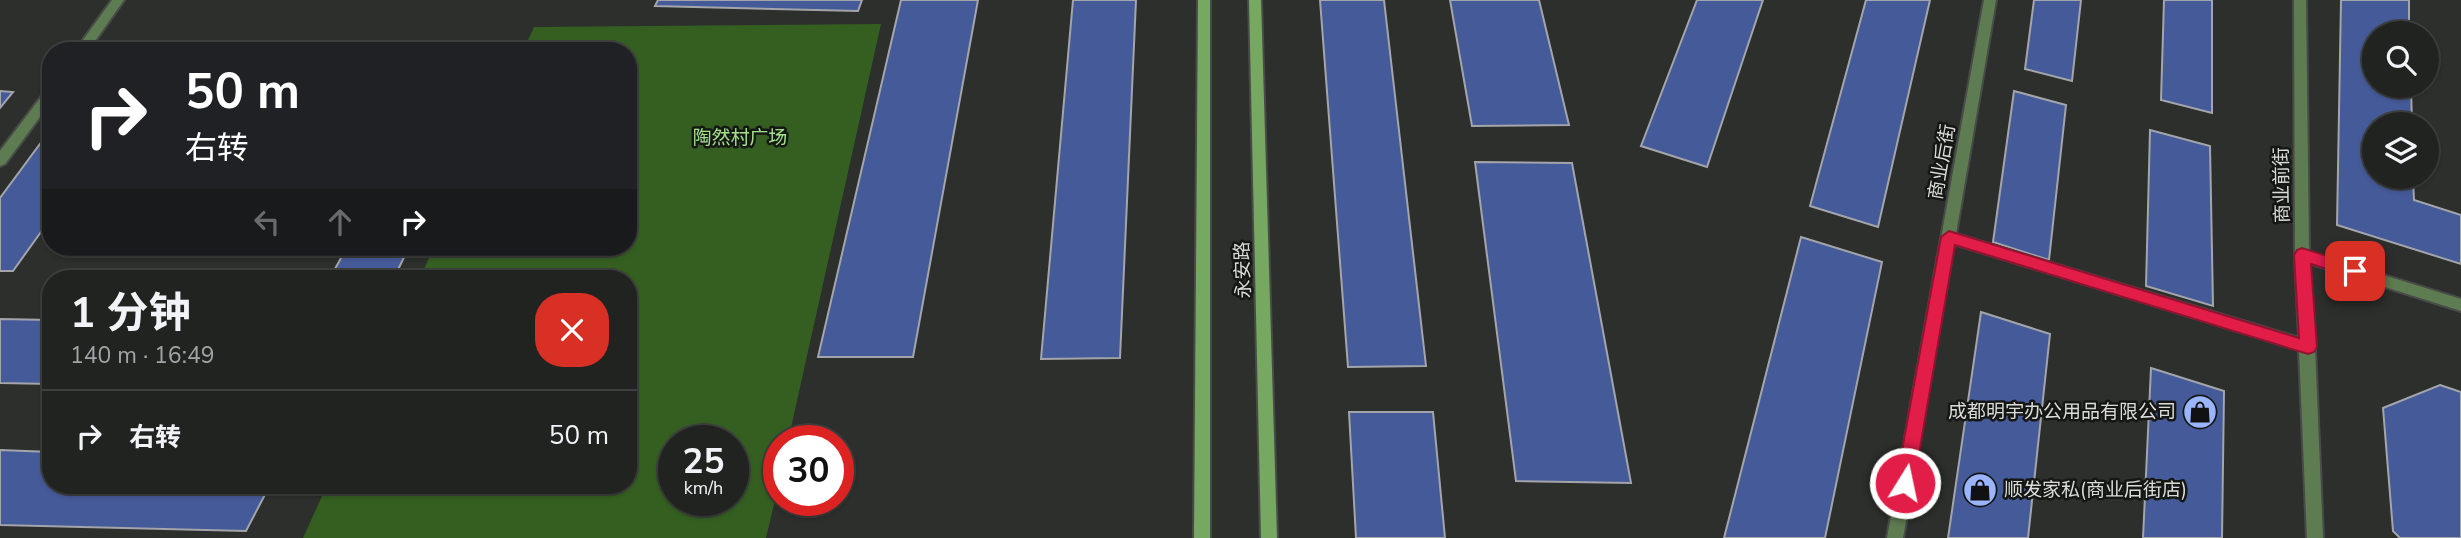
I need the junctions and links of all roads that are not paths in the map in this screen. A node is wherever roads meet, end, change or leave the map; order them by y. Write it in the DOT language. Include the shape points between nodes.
graph roads {
  1 [pos="118,0"];
  2 [pos="1204,0"];
  3 [pos="1255,0"];
  4 [pos="1990,0"];
  5 [pos="2300,0"];
  6 [pos="88,42"];
  7 [pos="42,104"];
  8 [pos="0,161"];
  9 [pos="1949,237"];
  10 [pos="2302,255"];
  11 [pos="2461,305"];
  12 [pos="2308,347"];
  13 [pos="1202,538"];
  14 [pos="1269,538"];
  15 [pos="1895,538"];
  16 [pos="2315,538"];
  1 -- 6 [label="street"];
  2 -- 13 [label="street"];
  3 -- 14 [label="street, 永安路"];
  4 -- 9 [label="street, 商业后街"];
  5 -- 10 [label="street, 商业前街"];
  7 -- 8 [label="street"];
  9 -- 12 [label="street"];
  9 -- 15 [label="street, 商业后街"];
  10 -- 11 [label="street"];
  10 -- 12 [label="street, 商业前街"];
  12 -- 16 [label="street, 商业前街"];
}
